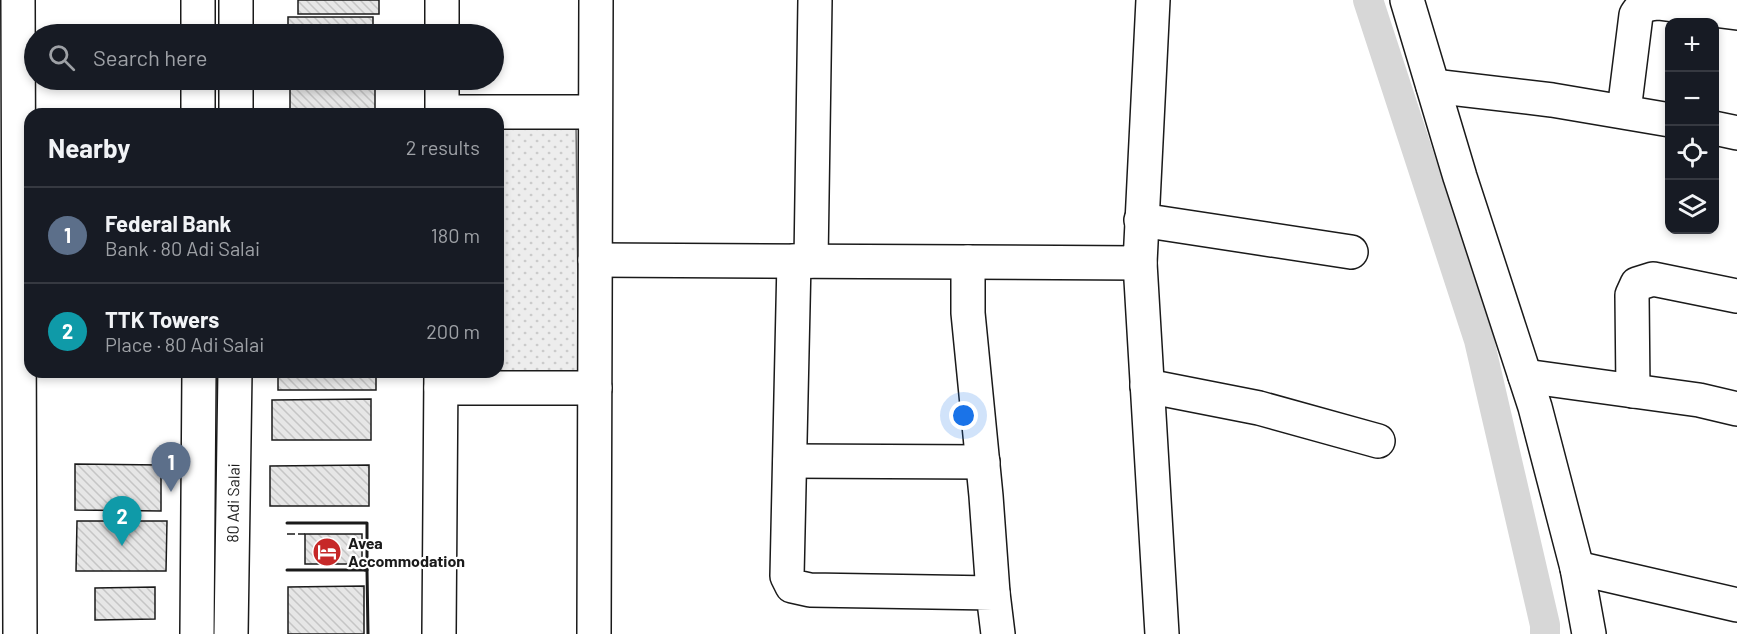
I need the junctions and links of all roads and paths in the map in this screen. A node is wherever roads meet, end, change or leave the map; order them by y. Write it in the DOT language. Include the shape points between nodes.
graph roads {
  1 [pos="18,0"];
  2 [pos="198,0"];
  3 [pos="236,0"];
  4 [pos="442,0"];
  5 [pos="596,0"];
  6 [pos="815,0"];
  7 [pos="1153,0"];
  8 [pos="1407,0"];
  9 [pos="1648,2"];
  10 [pos="1737,13"];
  11 [pos="198,24"];
  12 [pos="236,24"];
  13 [pos="442,24"];
  14 [pos="1433,86"];
  15 [pos="198,90"];
  16 [pos="236,90"];
  17 [pos="442,90"];
  18 [pos="198,108"];
  19 [pos="236,108"];
  20 [pos="442,108"];
  21 [pos="1624,111"];
  22 [pos="596,112"];
  23 [pos="504,113"];
  24 [pos="1665,119"];
  25 [pos="1719,129"];
  26 [pos="1737,133"];
  27 [pos="9,142"];
  28 [pos="1142,220"];
  29 [pos="1351,252"];
  30 [pos="596,260"];
  31 [pos="803,261"];
  32 [pos="968,262"];
  33 [pos="1140,263"];
  34 [pos="24,268"];
  35 [pos="1737,296"];
  36 [pos="1525,376"];
  37 [pos="199,378"];
  38 [pos="235,378"];
  39 [pos="441,380"];
  40 [pos="1147,386"];
  41 [pos="595,387"];
  42 [pos="1633,391"];
  43 [pos="1737,409"];
  44 [pos="1378,441"];
  45 [pos="790,461"];
  46 [pos="983,462"];
  47 [pos="1577,568"];
  48 [pos="993,593"];
  49 [pos="1737,605"];
  50 [pos="20,634"];
  51 [pos="197,634"];
  52 [pos="231,634"];
  53 [pos="439,634"];
  54 [pos="594,634"];
  55 [pos="998,634"];
  56 [pos="1162,634"];
  57 [pos="1589,634"];
  1 -- 27 [label="street"];
  2 -- 11 [label="street"];
  3 -- 12 [label="street"];
  4 -- 13 [label="street"];
  5 -- 22 [label="street"];
  6 -- 31 [label="street"];
  7 -- 28 [label="street"];
  8 -- 14 [label="street"];
  9 -- 10 [label="street"];
  9 -- 21 [label="street" via="1636,15"];
  14 -- 21 [label="street"];
  14 -- 36 [label="street"];
  15 -- 18 [label="street"];
  16 -- 19 [label="street"];
  17 -- 20 [label="street"];
  21 -- 24 [label="street"];
  22 -- 23 [label="street"];
  22 -- 30 [label="street"];
  25 -- 26 [label="street"];
  27 -- 34 [label="street"];
  28 -- 29 [label="street"];
  28 -- 33 [label="street"];
  30 -- 31 [label="street"];
  30 -- 41 [label="street"];
  31 -- 32 [label="street"];
  31 -- 45 [label="street"];
  32 -- 33 [label="street"];
  32 -- 46 [label="street" via="968,312"];
  33 -- 40 [label="street"];
  34 -- 50 [label="street"];
  35 -- 42 [label="street" via="1653,279 1637,284 1632,295"];
  36 -- 42 [label="street"];
  36 -- 47 [label="street"];
  37 -- 51 [label="street"];
  38 -- 52 [label="street, 80 Adi Salai"];
  39 -- 41 [label="street"];
  39 -- 53 [label="street"];
  40 -- 44 [label="street" via="1259,408"];
  40 -- 56 [label="street"];
  41 -- 54 [label="street"];
  42 -- 43 [label="street"];
  45 -- 46 [label="street"];
  45 -- 48 [label="street" via="787,576 792,586 810,591"];
  46 -- 48 [label="street"];
  47 -- 49 [label="street"];
  47 -- 57 [label="street"];
  48 -- 55 [label="street"];
}
